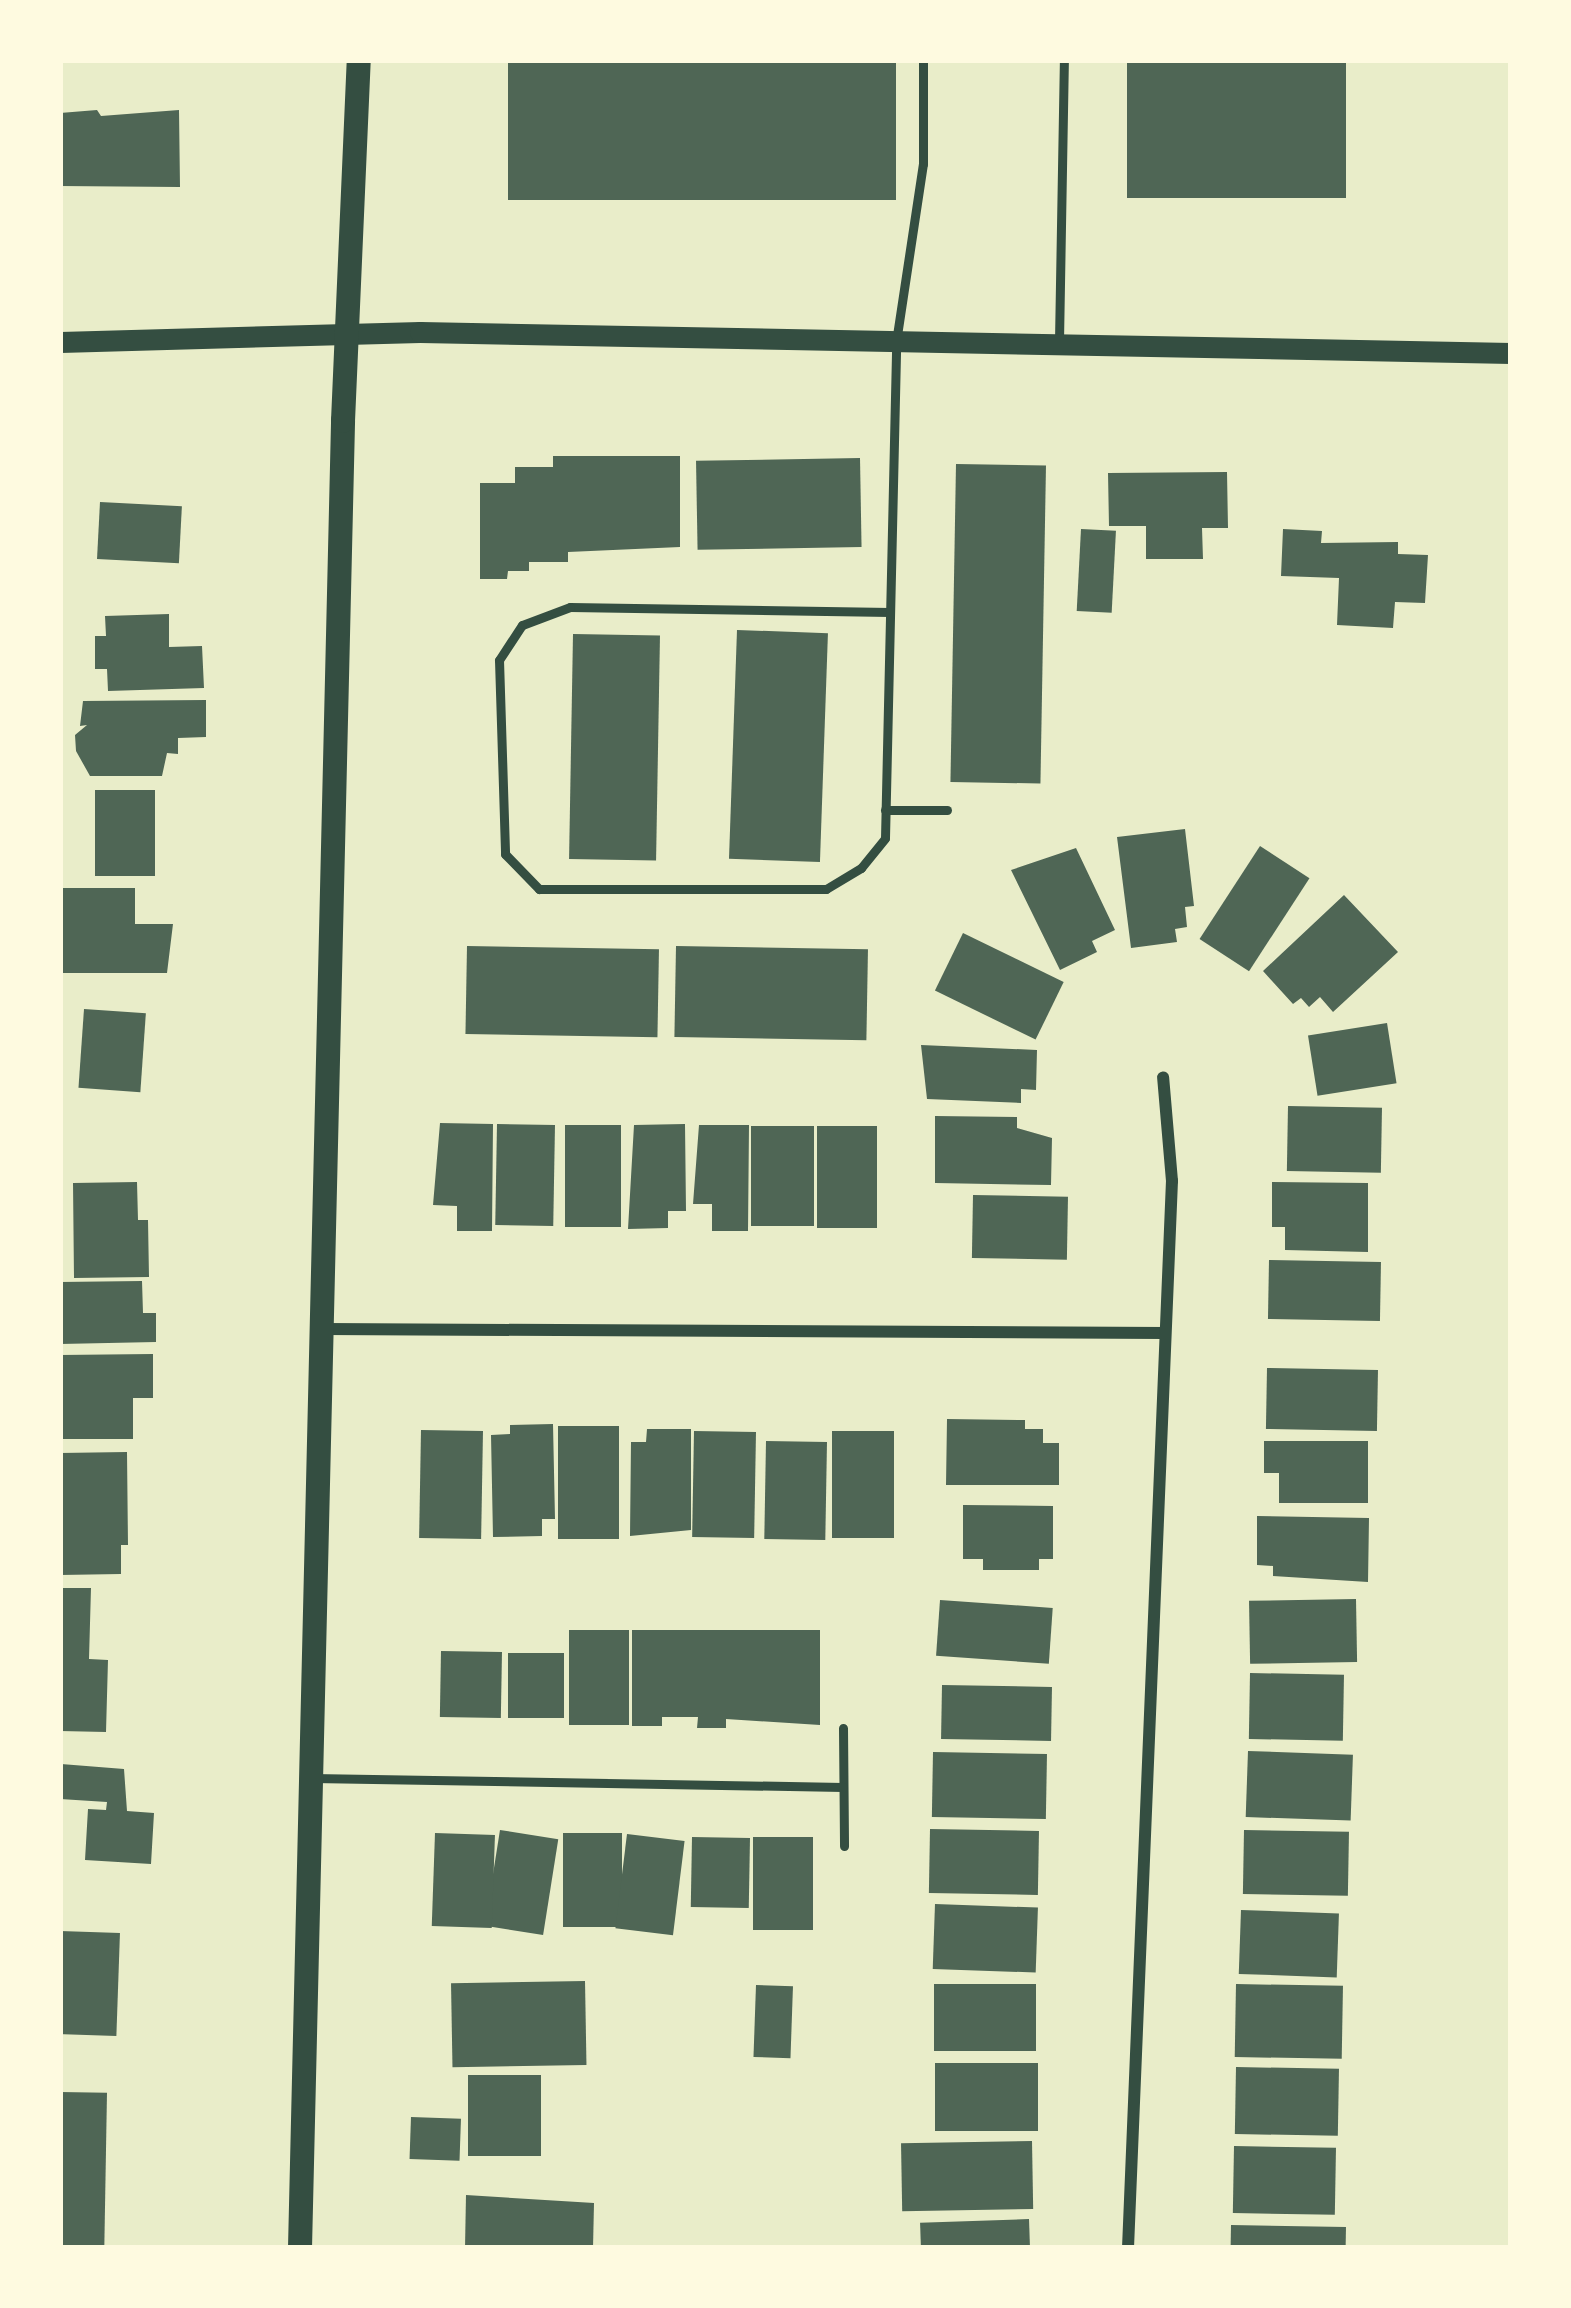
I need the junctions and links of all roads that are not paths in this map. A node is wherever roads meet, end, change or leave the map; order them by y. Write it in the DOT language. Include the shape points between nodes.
graph roads {
  1 [pos="359,60"];
  2 [pos="923,60"];
  3 [pos="1064,60"];
  4 [pos="347,335"];
  5 [pos="1059,341"];
  6 [pos="60,342"];
  7 [pos="896,342"];
  8 [pos="1511,353"];
  9 [pos="890,613"];
  10 [pos="885,810"];
  11 [pos="947,810"];
  12 [pos="1162,1077"];
  13 [pos="324,1328"];
  14 [pos="1165,1333"];
  15 [pos="843,1728"];
  16 [pos="312,1778"];
  17 [pos="843,1786"];
  18 [pos="844,1846"];
  19 [pos="300,2248"];
  20 [pos="1128,2248"];
  1 -- 4 [label="main road"];
  2 -- 7 [label="lane" via="923,164"];
  3 -- 5 [label="lane"];
  4 -- 6 [label="street"];
  4 -- 7 [label="street"];
  4 -- 13 [label="main road"];
  5 -- 7 [label="street"];
  5 -- 8 [label="street"];
  7 -- 9 [label="lane"];
  9 -- 10 [label="lane"];
  9 -- 10 [label="lane" via="570,607 522,625 499,660 505,854 539,890 826,889 861,868 885,838"];
  10 -- 11 [label="lane"];
  12 -- 14 [label="street" via="1172,1166"];
  13 -- 14 [label="street"];
  13 -- 16 [label="main road"];
  14 -- 20 [label="street"];
  15 -- 17 [label="lane"];
  16 -- 17 [label="lane"];
  16 -- 19 [label="main road"];
  17 -- 18 [label="lane"];
}
